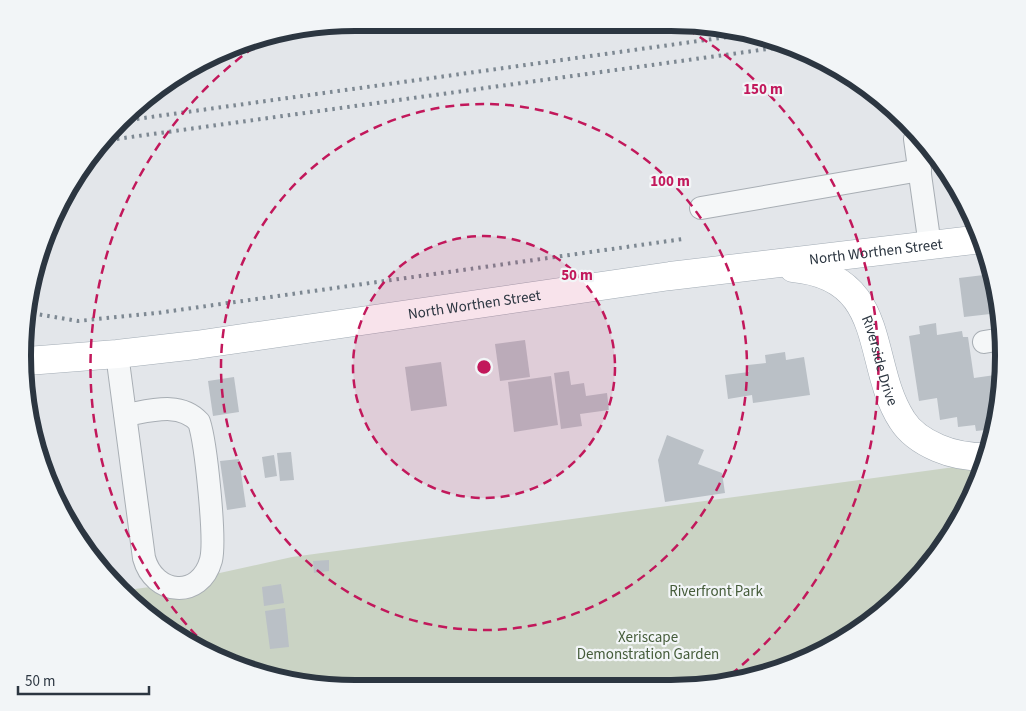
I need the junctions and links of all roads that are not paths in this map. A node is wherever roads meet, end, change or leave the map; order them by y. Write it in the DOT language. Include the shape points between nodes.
graph roads {
  1 [pos="916,144"];
  2 [pos="920,170"];
  3 [pos="701,208"];
  4 [pos="974,240"];
  5 [pos="930,246"];
  6 [pos="772,266"];
  7 [pos="117,354"];
  8 [pos="31,361"];
  9 [pos="126,416"];
  10 [pos="979,456"];
  1 -- 2 [label="street"];
  2 -- 3 [label="street"];
  2 -- 5 [label="street"];
  4 -- 5 [label="main road, North Worthen Street"];
  5 -- 6 [label="main road, North Worthen Street"];
  6 -- 7 [label="main road, North Worthen Street" via="670,276"];
  6 -- 10 [label="main road, Riverside Drive" via="816,272 848,290 869,322 889,390 902,420 919,437 944,450"];
  7 -- 8 [label="main road, North Worthen Street"];
  7 -- 9 [label="street"];
  9 -- 9 [label="street" via="146,566 150,574 164,585 190,586 204,575 213,548 199,422 191,415 165,409"];
}
